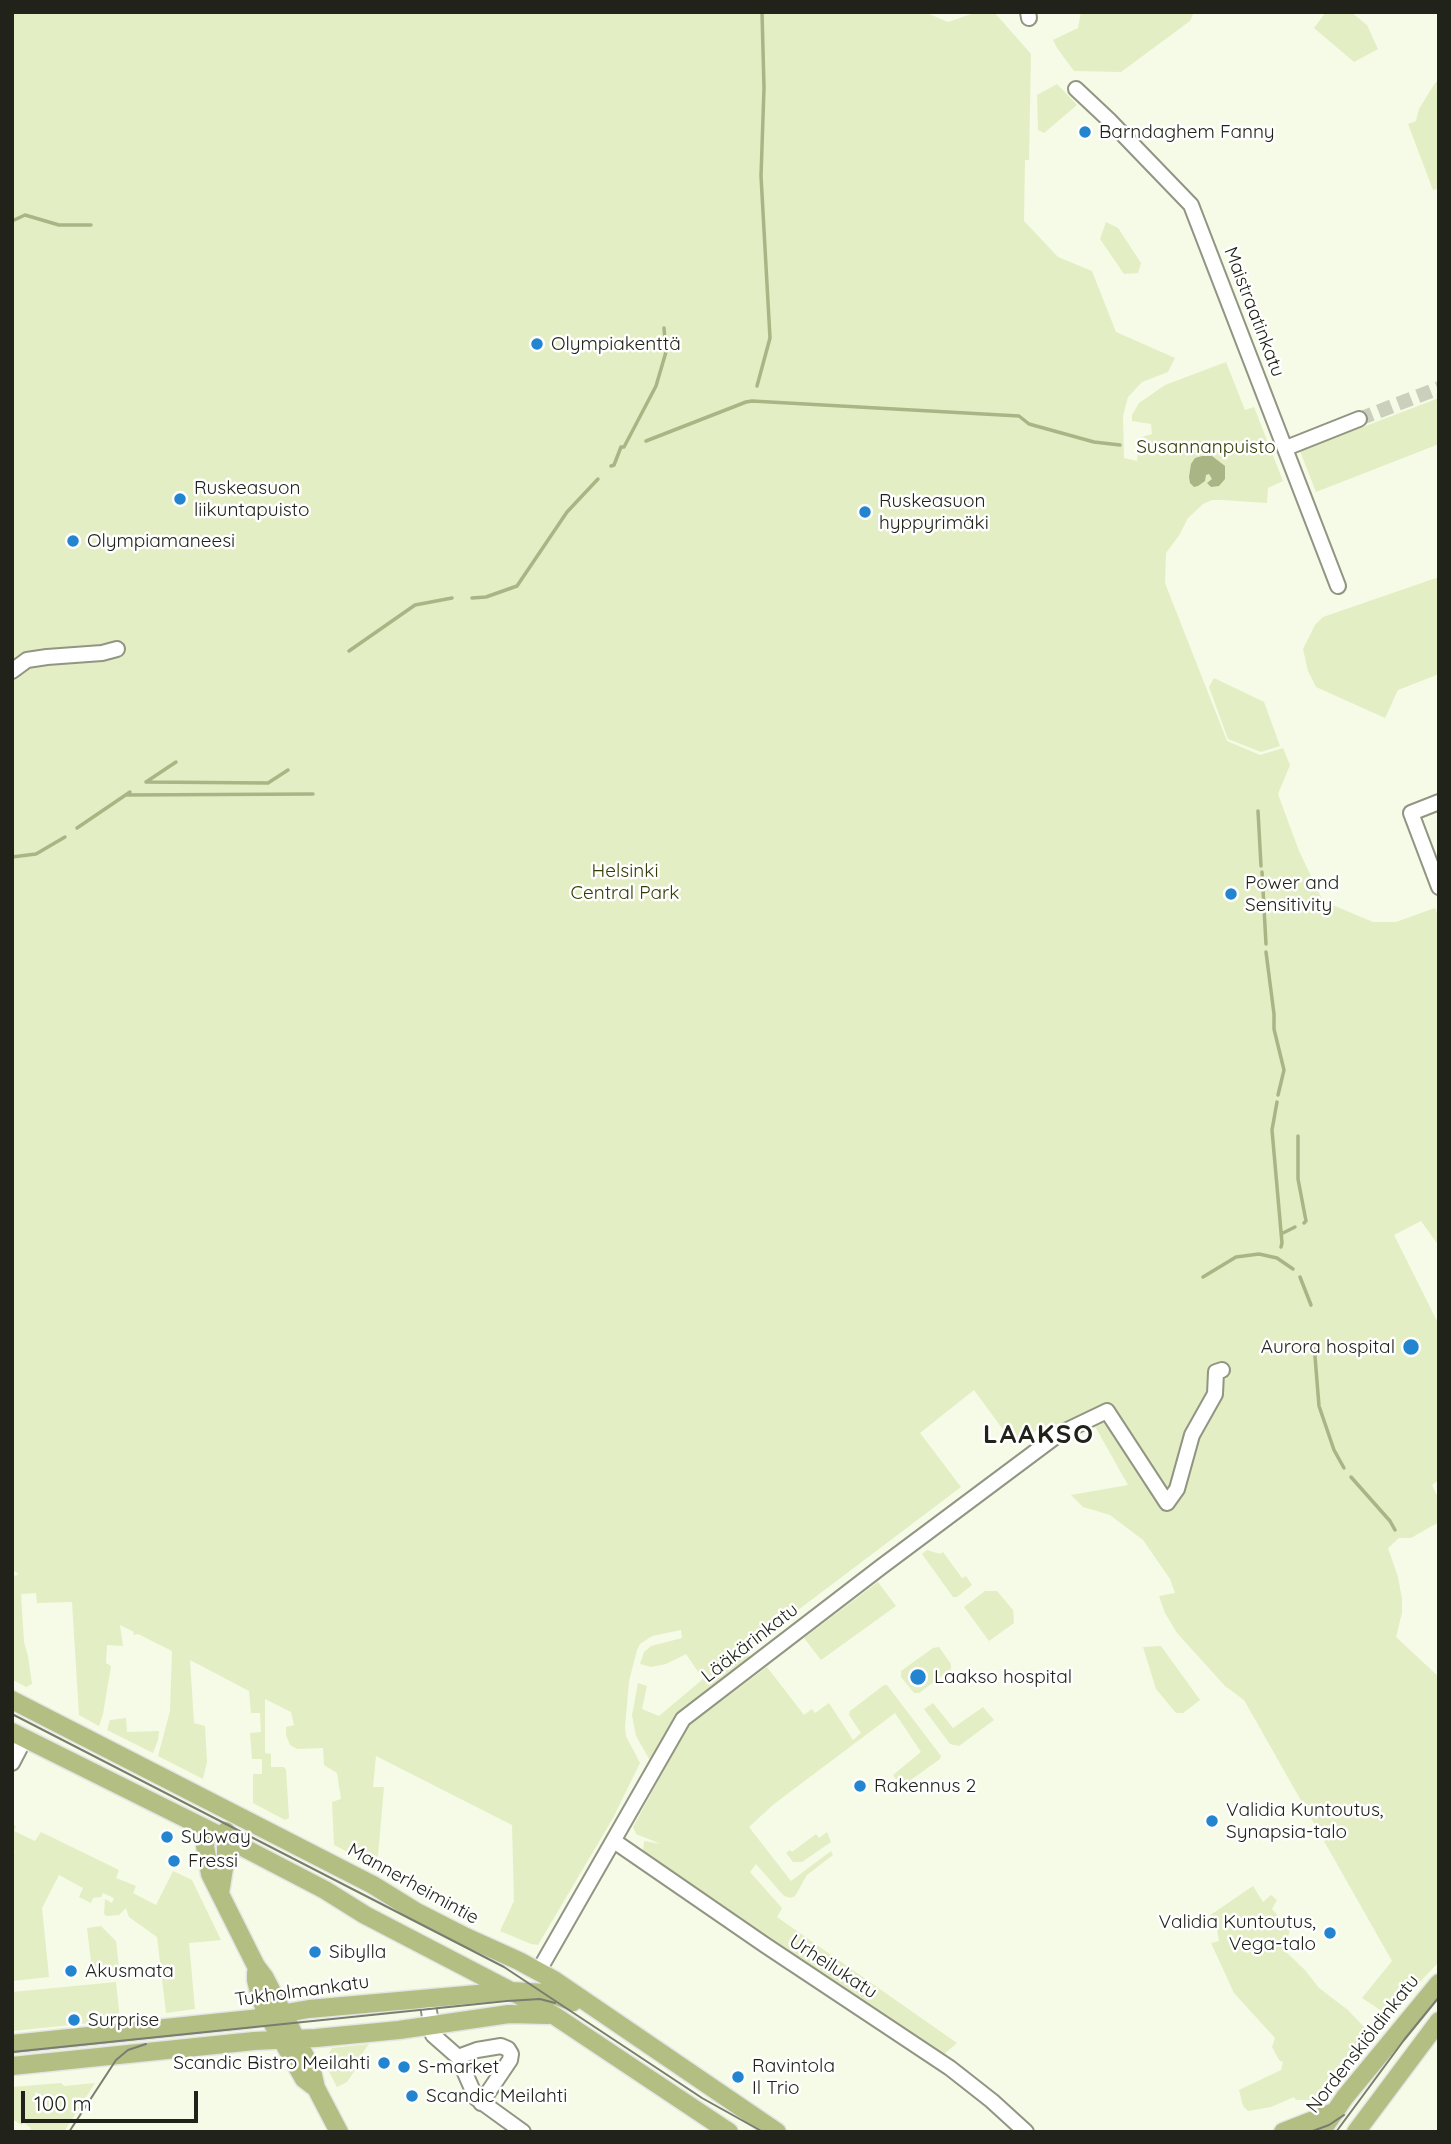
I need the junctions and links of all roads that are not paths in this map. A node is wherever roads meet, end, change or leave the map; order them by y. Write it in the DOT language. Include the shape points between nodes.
graph roads {
  1 [pos="1076,89"];
  2 [pos="1359,419"];
  3 [pos="1286,448"];
  4 [pos="1338,586"];
  5 [pos="117,649"];
  6 [pos="12,671"];
  7 [pos="1439,802"];
  8 [pos="1439,887"];
  9 [pos="1222,1370"];
  10 [pos="12,1700"];
  11 [pos="19,1735"];
  12 [pos="12,1763"];
  13 [pos="217,1805"];
  14 [pos="206,1829"];
  15 [pos="227,1839"];
  16 [pos="611,1846"];
  17 [pos="220,1894"];
  18 [pos="538,1972"];
  19 [pos="1439,1983"];
  20 [pos="511,1991"];
  21 [pos="427,1999"];
  22 [pos="596,2010"];
  23 [pos="276,2015"];
  24 [pos="555,2016"];
  25 [pos="1439,2021"];
  26 [pos="430,2026"];
  27 [pos="288,2038"];
  28 [pos="12,2044"];
  29 [pos="458,2057"];
  30 [pos="12,2066"];
  31 [pos="481,2103"];
  32 [pos="1334,2112"];
  33 [pos="1355,2129"];
  34 [pos="339,2132"];
  35 [pos="523,2132"];
  36 [pos="729,2132"];
  37 [pos="778,2132"];
  38 [pos="1026,2132"];
  39 [pos="1283,2132"];
  40 [pos="1321,2132"];
  1 -- 3 [label="street, Maistraatinkatu" via="1191,205"];
  2 -- 3 [label="street"];
  3 -- 4 [label="street, Maistraatinkatu"];
  5 -- 6 [label="street" via="27,660"];
  7 -- 8 [label="street" via="1411,813"];
  9 -- 16 [label="street, Lääkärinkatu" via="1216,1372 1214,1394 1192,1435 1177,1489 1167,1503 1107,1411 1059,1434 684,1719"];
  10 -- 13 [label="main road, Mannerheimintie"];
  11 -- 12 [label="street"];
  11 -- 14 [label="main road"];
  13 -- 15 [label="main road"];
  13 -- 18 [label="main road, Mannerheimintie"];
  14 -- 15 [label="main road"];
  14 -- 17 [label="main road" via="210,1874"];
  15 -- 17 [label="main road"];
  15 -- 20 [label="main road"];
  16 -- 18 [label="street, Lääkärinkatu"];
  16 -- 38 [label="street, Urheilukatu" via="950,2068"];
  17 -- 23 [label="main road"];
  18 -- 22 [label="main road, Mannerheimintie"];
  19 -- 32 [label="main road, Nordenskiöldinkatu"];
  20 -- 21 [label="main road, Tukholmankatu"];
  20 -- 22 [label="main road, Tukholmankatu" via="559,1995"];
  20 -- 24 [label="main road"];
  21 -- 23 [label="main road, Tukholmankatu"];
  21 -- 26 [label="street"];
  22 -- 37 [label="main road, Mannerheimintie"];
  23 -- 27 [label="main road"];
  23 -- 28 [label="main road, Tukholmankatu"];
  24 -- 26 [label="main road" via="509,2014"];
  24 -- 36 [label="main road"];
  25 -- 33 [label="main road"];
  26 -- 27 [label="main road"];
  26 -- 29 [label="street" via="433,2035"];
  27 -- 30 [label="main road"];
  27 -- 34 [label="main road" via="304,2079 316,2088"];
  29 -- 31 [label="street"];
  29 -- 31 [label="street" via="500,2046 511,2054"];
  31 -- 35 [label="street"];
  32 -- 39 [label="main road"];
  32 -- 40 [label="main road, Nordenskiöldinkatu"];
}
